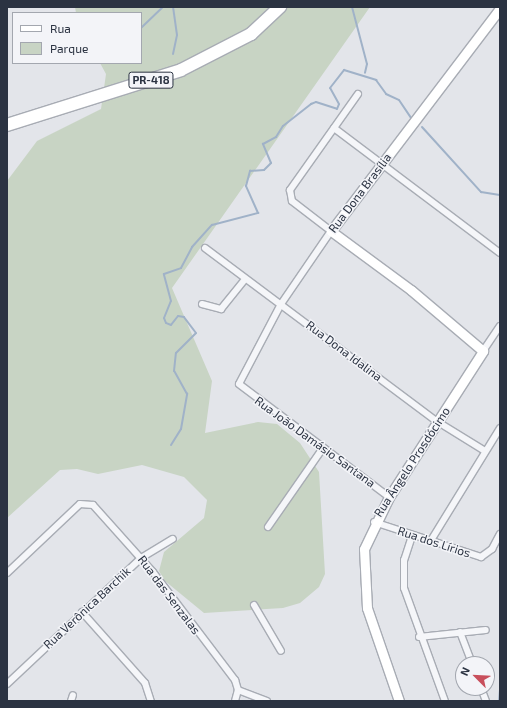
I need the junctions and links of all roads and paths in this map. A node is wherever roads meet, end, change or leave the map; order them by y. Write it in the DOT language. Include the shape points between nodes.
graph roads {
  1 [pos="280,7"];
  2 [pos="500,8"];
  3 [pos="358,94"];
  4 [pos="7,125"];
  5 [pos="334,128"];
  6 [pos="382,165"];
  7 [pos="331,231"];
  8 [pos="205,248"];
  9 [pos="500,253"];
  10 [pos="245,278"];
  11 [pos="202,304"];
  12 [pos="281,304"];
  13 [pos="499,330"];
  14 [pos="483,351"];
  15 [pos="241,388"];
  16 [pos="438,422"];
  17 [pos="500,428"];
  18 [pos="323,448"];
  19 [pos="485,451"];
  20 [pos="388,497"];
  21 [pos="374,522"];
  22 [pos="268,527"];
  23 [pos="500,534"];
  24 [pos="412,536"];
  25 [pos="173,539"];
  26 [pos="430,542"];
  27 [pos="141,558"];
  28 [pos="7,573"];
  29 [pos="254,605"];
  30 [pos="82,612"];
  31 [pos="486,630"];
  32 [pos="460,632"];
  33 [pos="419,637"];
  34 [pos="281,651"];
  35 [pos="469,656"];
  36 [pos="7,684"];
  37 [pos="238,690"];
  38 [pos="151,701"];
  39 [pos="234,701"];
  40 [pos="267,701"];
  41 [pos="399,701"];
  42 [pos="445,701"];
  1 -- 4 [label="highway, PR-418" via="251,34 181,70"];
  2 -- 6 [label="street, Rua Dona Brasília"];
  3 -- 5 [label="street"];
  5 -- 6 [label="street"];
  5 -- 7 [label="street" via="295,179 289,197"];
  6 -- 7 [label="street, Rua Dona Brasília"];
  6 -- 9 [label="street"];
  7 -- 12 [label="street, Rua Dona Brasília"];
  7 -- 14 [label="street" via="411,290"];
  8 -- 10 [label="street, Rua Dona Idalina"];
  10 -- 11 [label="street" via="221,309"];
  10 -- 12 [label="street, Rua Dona Idalina"];
  12 -- 15 [label="street, Rua Dona Brasília" via="240,380"];
  12 -- 16 [label="street, Rua Dona Idalina"];
  13 -- 14 [label="street, Rua Ângelo Prosdócimo"];
  14 -- 16 [label="street, Rua Ângelo Prosdócimo"];
  15 -- 18 [label="street, Rua João Damásio Santana"];
  16 -- 19 [label="street, Rua Dona Idalina"];
  16 -- 20 [label="street, Rua Ângelo Prosdócimo"];
  17 -- 19 [label="street"];
  18 -- 20 [label="street, Rua João Damásio Santana"];
  18 -- 22 [label="street"];
  19 -- 26 [label="street"];
  20 -- 21 [label="street, Rua Ângelo Prosdócimo"];
  21 -- 24 [label="street, Rua dos Lírios"];
  21 -- 41 [label="street, Rua Ângelo Prosdócimo" via="364,549 362,568 367,608"];
  23 -- 26 [label="street, Rua dos Lírios" via="492,550 481,557"];
  24 -- 26 [label="street, Rua dos Lírios"];
  24 -- 33 [label="street" via="402,574"];
  25 -- 27 [label="street, Rua Verônica Barchik"];
  27 -- 28 [label="street, Rua das Senzalas" via="93,505 80,504"];
  27 -- 30 [label="street, Rua Verônica Barchik"];
  27 -- 37 [label="street, Rua das Senzalas" via="234,680"];
  29 -- 34 [label="street"];
  30 -- 36 [label="street, Rua Verônica Barchik"];
  30 -- 38 [label="street" via="145,683"];
  31 -- 32 [label="street"];
  32 -- 33 [label="street"];
  32 -- 35 [label="street"];
  33 -- 42 [label="street"];
  37 -- 39 [label="street"];
  37 -- 40 [label="street"];
}
